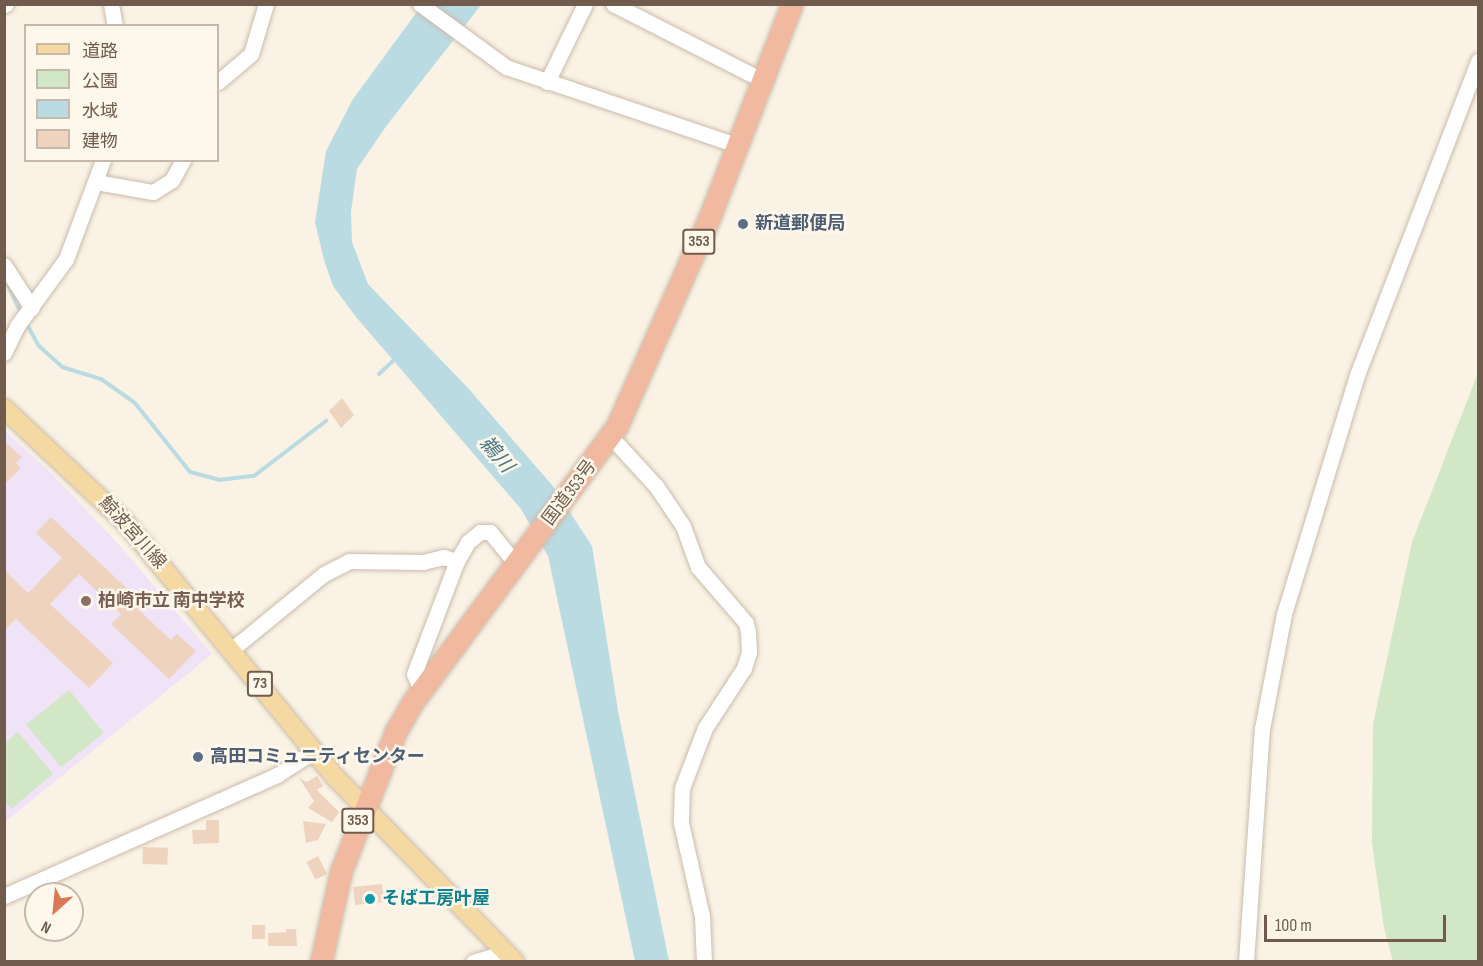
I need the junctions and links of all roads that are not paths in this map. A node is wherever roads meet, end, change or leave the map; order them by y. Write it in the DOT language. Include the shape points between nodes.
graph roads {
  1 [pos="111,4"];
  2 [pos="266,4"];
  3 [pos="420,4"];
  4 [pos="585,4"];
  5 [pos="613,4"];
  6 [pos="792,4"];
  7 [pos="115,24"];
  8 [pos="1479,61"];
  9 [pos="762,80"];
  10 [pos="219,81"];
  11 [pos="547,82"];
  12 [pos="738,145"];
  13 [pos="102,162"];
  14 [pos="182,162"];
  15 [pos="96,182"];
  16 [pos="4,265"];
  17 [pos="30,310"];
  18 [pos="4,353"];
  19 [pos="4,408"];
  20 [pos="611,437"];
  21 [pos="457,561"];
  22 [pos="519,562"];
  23 [pos="231,650"];
  24 [pos="421,691"];
  25 [pos="314,751"];
  26 [pos="363,808"];
  27 [pos="4,896"];
  28 [pos="511,957"];
  29 [pos="321,962"];
  30 [pos="473,962"];
  31 [pos="704,962"];
  32 [pos="1245,962"];
  1 -- 7 [label="street"];
  2 -- 10 [label="street" via="251,54"];
  3 -- 11 [label="street" via="506,67"];
  4 -- 11 [label="street"];
  5 -- 9 [label="street"];
  6 -- 9 [label="highway, 国道353号 / 353"];
  8 -- 32 [label="street" via="1357,375 1284,614 1262,729"];
  9 -- 12 [label="highway, 国道353号 / 353"];
  11 -- 12 [label="street"];
  12 -- 20 [label="highway, 国道353号 / 353" via="637,385"];
  13 -- 15 [label="street"];
  14 -- 15 [label="street" via="172,180 153,192"];
  15 -- 17 [label="street" via="66,259"];
  16 -- 17 [label="street"];
  17 -- 18 [label="street"];
  19 -- 23 [label="main road, 鯨波宮川線 / 73" via="124,521"];
  20 -- 22 [label="highway, 国道353号 / 353"];
  20 -- 31 [label="street" via="656,486 683,526 702,573 737,613 748,632 748,659 705,728 682,788 681,823 702,916"];
  21 -- 22 [label="street" via="468,542 486,530"];
  21 -- 23 [label="street" via="443,557 423,562 349,561 324,574"];
  21 -- 24 [label="street" via="414,674"];
  22 -- 24 [label="highway, 国道353号 / 353"];
  23 -- 25 [label="main road, 鯨波宮川線 / 73"];
  24 -- 26 [label="highway, 国道353号 / 353" via="396,731"];
  25 -- 26 [label="main road, 鯨波宮川線 / 73"];
  25 -- 27 [label="street" via="277,775"];
  26 -- 28 [label="main road, 鯨波宮川線 / 73"];
  26 -- 29 [label="highway, 国道353号 / 353" via="340,871"];
  28 -- 30 [label="street"];
}
